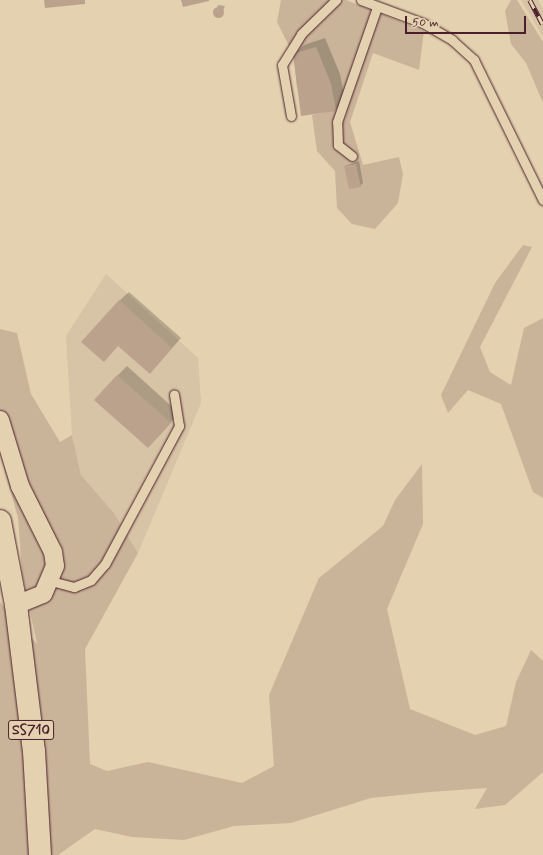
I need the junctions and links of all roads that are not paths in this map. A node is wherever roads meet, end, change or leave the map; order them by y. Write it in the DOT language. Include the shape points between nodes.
graph roads {
  1 [pos="336,0"];
  2 [pos="361,0"];
  3 [pos="377,7"];
  4 [pos="291,116"];
  5 [pos="352,156"];
  6 [pos="543,200"];
  7 [pos="174,394"];
  8 [pos="0,420"];
  9 [pos="0,521"];
  10 [pos="51,581"];
  11 [pos="16,605"];
  12 [pos="40,855"];
  1 -- 4 [label="lane" via="301,34 282,65"];
  2 -- 3 [label="lane"];
  3 -- 5 [label="lane" via="337,122 338,145"];
  3 -- 6 [label="lane" via="423,23 452,40 474,60"];
  7 -- 10 [label="lane" via="179,426 105,564 91,580 74,587"];
  8 -- 10 [label="street" via="20,486 53,552"];
  9 -- 11 [label="main road, SS710"];
  10 -- 11 [label="street" via="43,594"];
  11 -- 12 [label="main road, SS710" via="34,751"];
}
